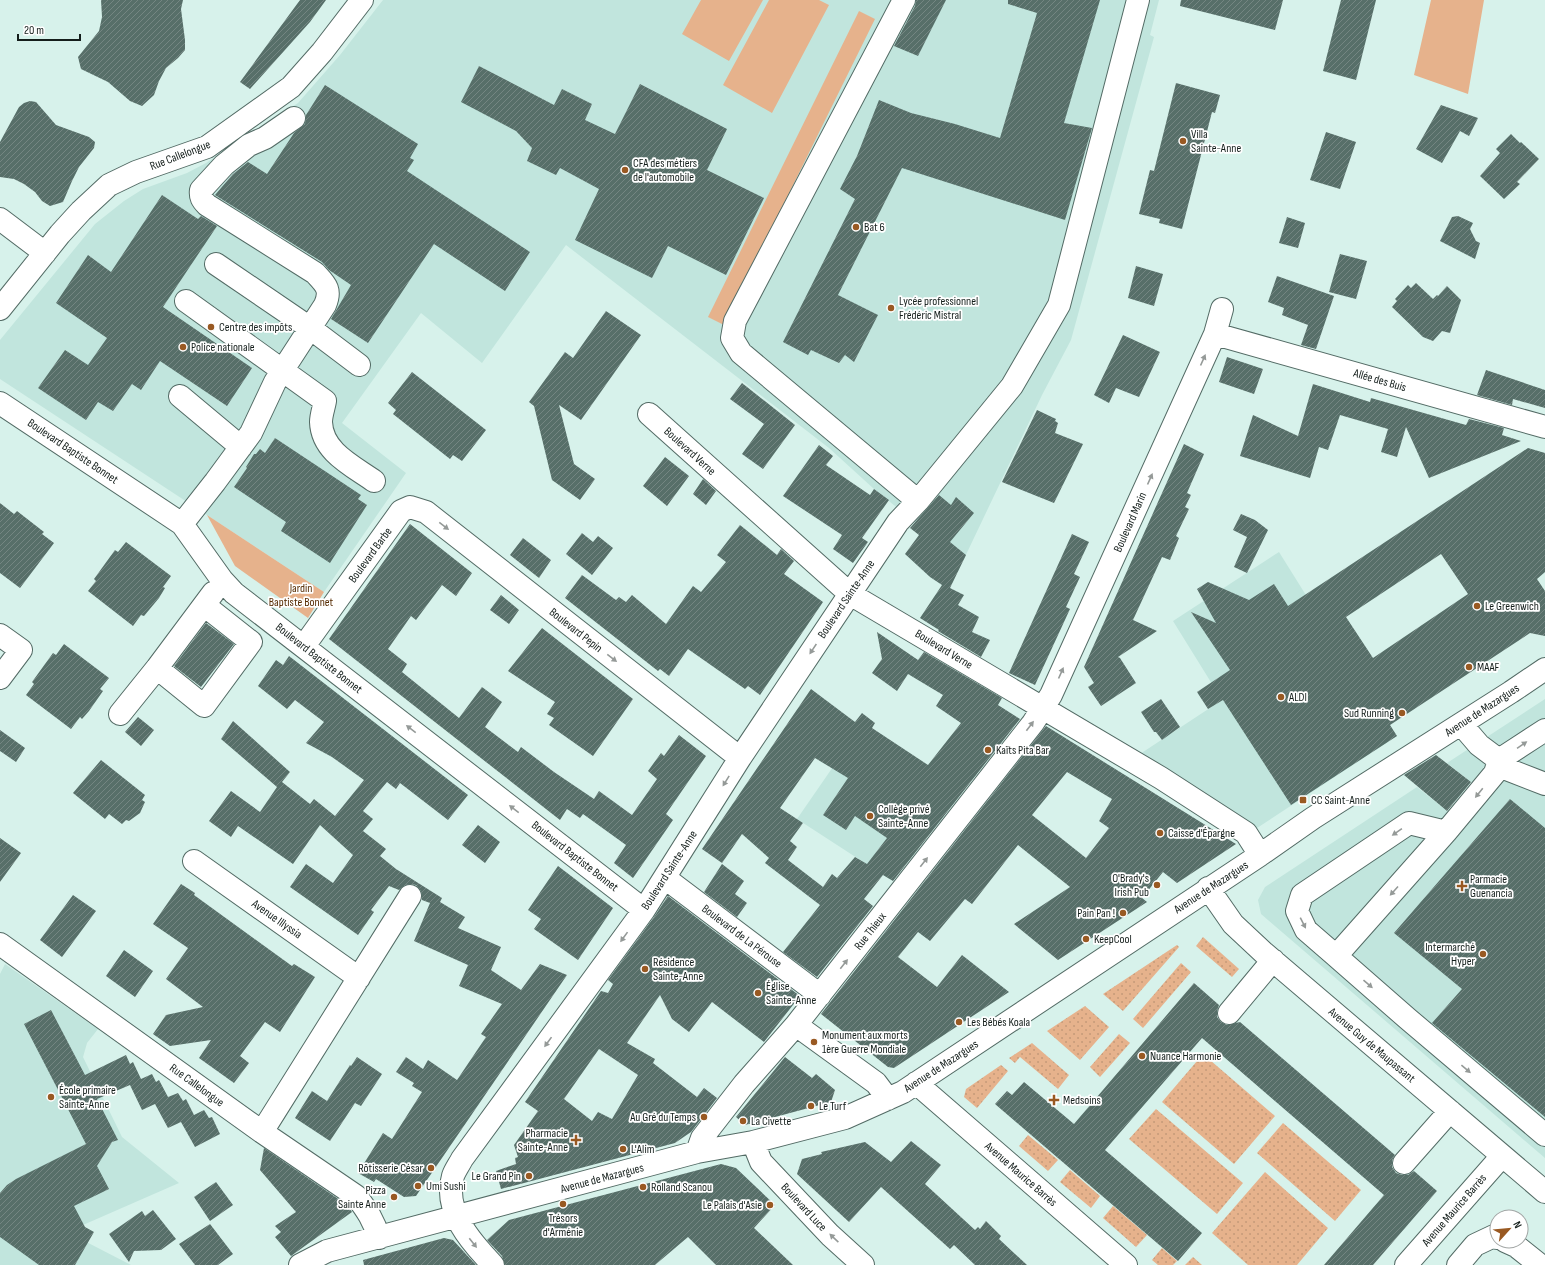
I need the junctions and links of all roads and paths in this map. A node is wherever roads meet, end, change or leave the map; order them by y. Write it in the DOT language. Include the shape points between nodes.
graph roads {
  1 [pos="362,0"];
  2 [pos="904,0"];
  3 [pos="1138,0"];
  4 [pos="294,118"];
  5 [pos="0,219"];
  6 [pos="45,253"];
  7 [pos="216,264"];
  8 [pos="186,301"];
  9 [pos="0,309"];
  10 [pos="1222,309"];
  11 [pos="310,328"];
  12 [pos="1215,334"];
  13 [pos="359,365"];
  14 [pos="283,370"];
  15 [pos="180,396"];
  16 [pos="0,403"];
  17 [pos="649,414"];
  18 [pos="1545,426"];
  19 [pos="241,447"];
  20 [pos="374,481"];
  21 [pos="918,501"];
  22 [pos="410,507"];
  23 [pos="182,524"];
  24 [pos="222,580"];
  25 [pos="850,594"];
  26 [pos="204,605"];
  27 [pos="0,635"];
  28 [pos="304,646"];
  29 [pos="157,668"];
  30 [pos="1545,669"];
  31 [pos="0,678"];
  32 [pos="1043,708"];
  33 [pos="120,714"];
  34 [pos="1461,724"];
  35 [pos="1545,730"];
  36 [pos="740,758"];
  37 [pos="1504,765"];
  38 [pos="1545,769"];
  39 [pos="1545,784"];
  40 [pos="1446,832"];
  41 [pos="1260,855"];
  42 [pos="194,861"];
  43 [pos="665,878"];
  44 [pos="1208,888"];
  45 [pos="410,896"];
  46 [pos="644,910"];
  47 [pos="0,944"];
  48 [pos="1336,956"];
  49 [pos="1272,960"];
  50 [pos="359,978"];
  51 [pos="820,995"];
  52 [pos="1228,1013"];
  53 [pos="796,1025"];
  54 [pos="916,1083"];
  55 [pos="888,1099"];
  56 [pos="1450,1111"];
  57 [pos="262,1132"];
  58 [pos="1545,1135"];
  59 [pos="753,1142"];
  60 [pos="697,1152"];
  61 [pos="1502,1156"];
  62 [pos="1404,1163"];
  63 [pos="1545,1192"];
  64 [pos="457,1218"];
  65 [pos="379,1238"];
  66 [pos="1489,1238"];
  67 [pos="1520,1249"];
  68 [pos="300,1265"];
  69 [pos="493,1265"];
  70 [pos="863,1265"];
  71 [pos="1126,1265"];
  72 [pos="1406,1265"];
  73 [pos="1458,1265"];
  74 [pos="1540,1265"];
  1 -- 6 [label="street, Rue Callelongue" via="291,87 207,147 136,172 109,185 81,211"];
  2 -- 21 [label="street" via="735,321 732,338 741,354"];
  3 -- 21 [label="street, Boulevard Sainte-Anne" via="1059,305 1012,386"];
  4 -- 11 [label="street" via="265,138 249,145 224,165 201,190 200,195 207,205 315,273 325,284 329,297"];
  5 -- 6 [label="street"];
  6 -- 9 [label="street, Rue Callelongue"];
  7 -- 11 [label="street"];
  8 -- 14 [label="street"];
  10 -- 12 [label="street, Boulevard Marin"];
  11 -- 13 [label="street"];
  11 -- 14 [label="street"];
  12 -- 18 [label="street, Allée des Buis"];
  32 -- 12 [label="street, Boulevard Marin, one-way" via="1052,695"];
  14 -- 19 [label="street" via="251,433"];
  14 -- 20 [label="street" via="325,401 321,421 323,435 335,454"];
  15 -- 19 [label="street"];
  16 -- 23 [label="street, Boulevard Baptiste Bonnet"];
  17 -- 25 [label="street, Boulevard Verne"];
  19 -- 23 [label="street"];
  21 -- 25 [label="street, Boulevard Sainte-Anne" via="898,522"];
  22 -- 28 [label="street, Boulevard Barbe" via="401,511"];
  22 -- 36 [label="street, Boulevard Pepin, one-way" via="426,512"];
  23 -- 24 [label="street, Boulevard Baptiste Bonnet"];
  24 -- 26 [label="street"];
  24 -- 28 [label="street, Boulevard Baptiste Bonnet" via="234,593"];
  25 -- 32 [label="street, Boulevard Verne"];
  25 -- 36 [label="street, Boulevard Sainte-Anne, one-way"];
  26 -- 29 [label="street"];
  26 -- 29 [label="street" via="251,642 204,706"];
  27 -- 31 [label="street" via="21,650"];
  46 -- 28 [label="street, Boulevard Baptiste Bonnet, one-way"];
  29 -- 33 [label="street"];
  30 -- 34 [label="street, Avenue de Mazargues"];
  32 -- 41 [label="street, Boulevard Verne" via="1161,778 1246,833"];
  51 -- 32 [label="street, Rue Thieux, one-way"];
  34 -- 37 [label="street" via="1479,745"];
  34 -- 41 [label="street, Avenue de Mazargues" via="1313,818"];
  37 -- 35 [label="street, one-way"];
  36 -- 43 [label="street, Boulevard Sainte-Anne, one-way"];
  37 -- 38 [label="street"];
  37 -- 39 [label="street"];
  37 -- 40 [label="street, one-way"];
  40 -- 48 [label="street, one-way"];
  40 -- 48 [label="street, one-way" via="1409,824 1302,896 1297,911 1306,930"];
  41 -- 44 [label="street, Avenue de Mazargues"];
  42 -- 50 [label="street, Avenue Illyssia"];
  43 -- 46 [label="street, Boulevard Sainte-Anne"];
  43 -- 51 [label="street, Boulevard de La Pérouse"];
  44 -- 49 [label="street, Avenue Guy de Maupassant" via="1233,924"];
  44 -- 54 [label="street, Avenue de Mazargues"];
  45 -- 50 [label="street"];
  46 -- 64 [label="street, Boulevard Sainte-Anne, one-way" via="462,1160 453,1175 451,1192"];
  47 -- 57 [label="street, Rue Callelongue"];
  48 -- 58 [label="street, one-way"];
  49 -- 52 [label="street"];
  49 -- 56 [label="street, Avenue Guy de Maupassant"];
  50 -- 57 [label="street"];
  51 -- 53 [label="street, Rue Thieux"];
  53 -- 55 [label="street" via="876,1083"];
  53 -- 60 [label="street, Rue Thieux" via="744,1084 702,1138"];
  54 -- 55 [label="street, Avenue de Mazargues"];
  54 -- 71 [label="street, Avenue Maurice Barrès"];
  55 -- 59 [label="street, Avenue de Mazargues" via="845,1118"];
  56 -- 61 [label="street, Avenue Guy de Maupassant"];
  56 -- 62 [label="street"];
  57 -- 65 [label="street, Rue Callelongue" via="356,1196 375,1224"];
  59 -- 60 [label="street, Avenue de Mazargues"];
  70 -- 59 [label="street, Boulevard Luce, one-way" via="830,1235 761,1162"];
  60 -- 64 [label="street, Avenue de Mazargues"];
  61 -- 63 [label="street, Avenue Guy de Maupassant"];
  61 -- 72 [label="street, Avenue Maurice Barrès"];
  64 -- 65 [label="street, Avenue de Mazargues"];
  64 -- 69 [label="street, Boulevard Sainte-Anne, one-way" via="472,1242"];
  65 -- 68 [label="street, Avenue de Mazargues" via="327,1251"];
  66 -- 73 [label="street" via="1475,1245"];
  67 -- 74 [label="street"];
}
